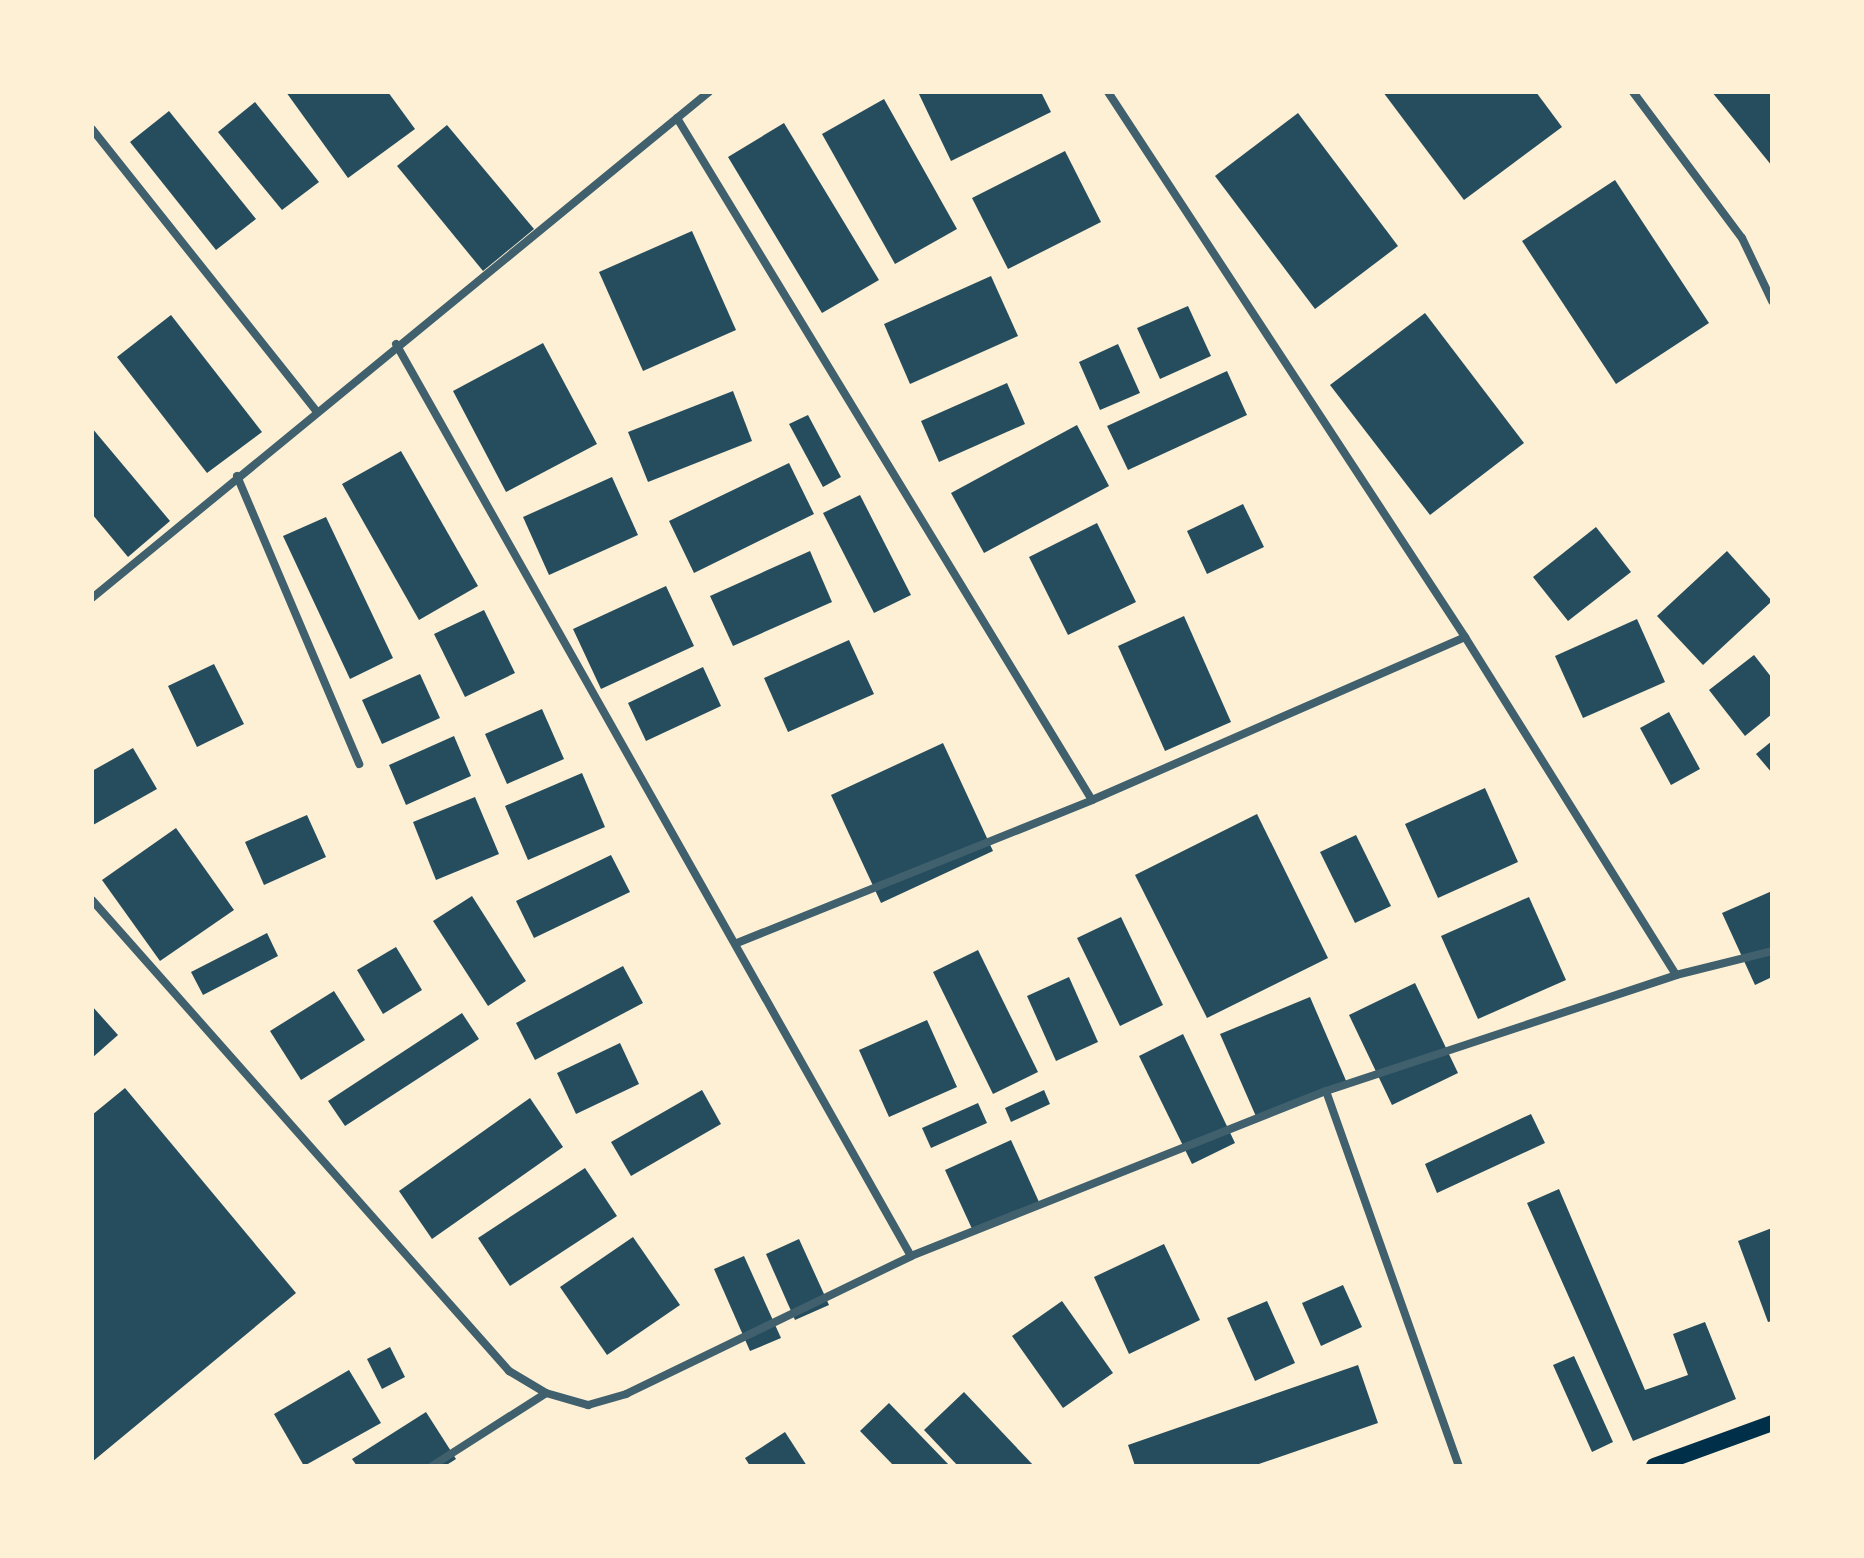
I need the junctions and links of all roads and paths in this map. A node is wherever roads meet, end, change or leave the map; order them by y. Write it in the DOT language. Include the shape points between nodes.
graph roads {
  1 [pos="709,92"];
  2 [pos="1108,92"];
  3 [pos="1633,92"];
  4 [pos="677,118"];
  5 [pos="92,129"];
  6 [pos="1772,301"];
  7 [pos="396,344"];
  8 [pos="316,411"];
  9 [pos="237,476"];
  10 [pos="92,598"];
  11 [pos="1465,637"];
  12 [pos="359,764"];
  13 [pos="1092,800"];
  14 [pos="92,900"];
  15 [pos="737,943"];
  16 [pos="1772,951"];
  17 [pos="1676,975"];
  18 [pos="1326,1091"];
  19 [pos="911,1256"];
  20 [pos="546,1393"];
  21 [pos="1772,1423"];
  22 [pos="432,1466"];
  23 [pos="1459,1466"];
  24 [pos="1654,1466"];
  1 -- 4 [label="street"];
  2 -- 11 [label="street"];
  3 -- 6 [label="street" via="1742,238"];
  4 -- 7 [label="street"];
  4 -- 13 [label="street"];
  5 -- 8 [label="street"];
  7 -- 8 [label="street"];
  7 -- 15 [label="street"];
  8 -- 9 [label="street"];
  9 -- 10 [label="street"];
  9 -- 12 [label="street"];
  11 -- 13 [label="street"];
  11 -- 17 [label="street"];
  13 -- 15 [label="street"];
  14 -- 20 [label="street" via="509,1371"];
  15 -- 19 [label="street"];
  16 -- 17 [label="street"];
  17 -- 18 [label="street"];
  18 -- 19 [label="street"];
  18 -- 23 [label="street"];
  19 -- 20 [label="street" via="626,1394 588,1405"];
  20 -- 22 [label="street"];
  21 -- 24 [label="main road"];
}
